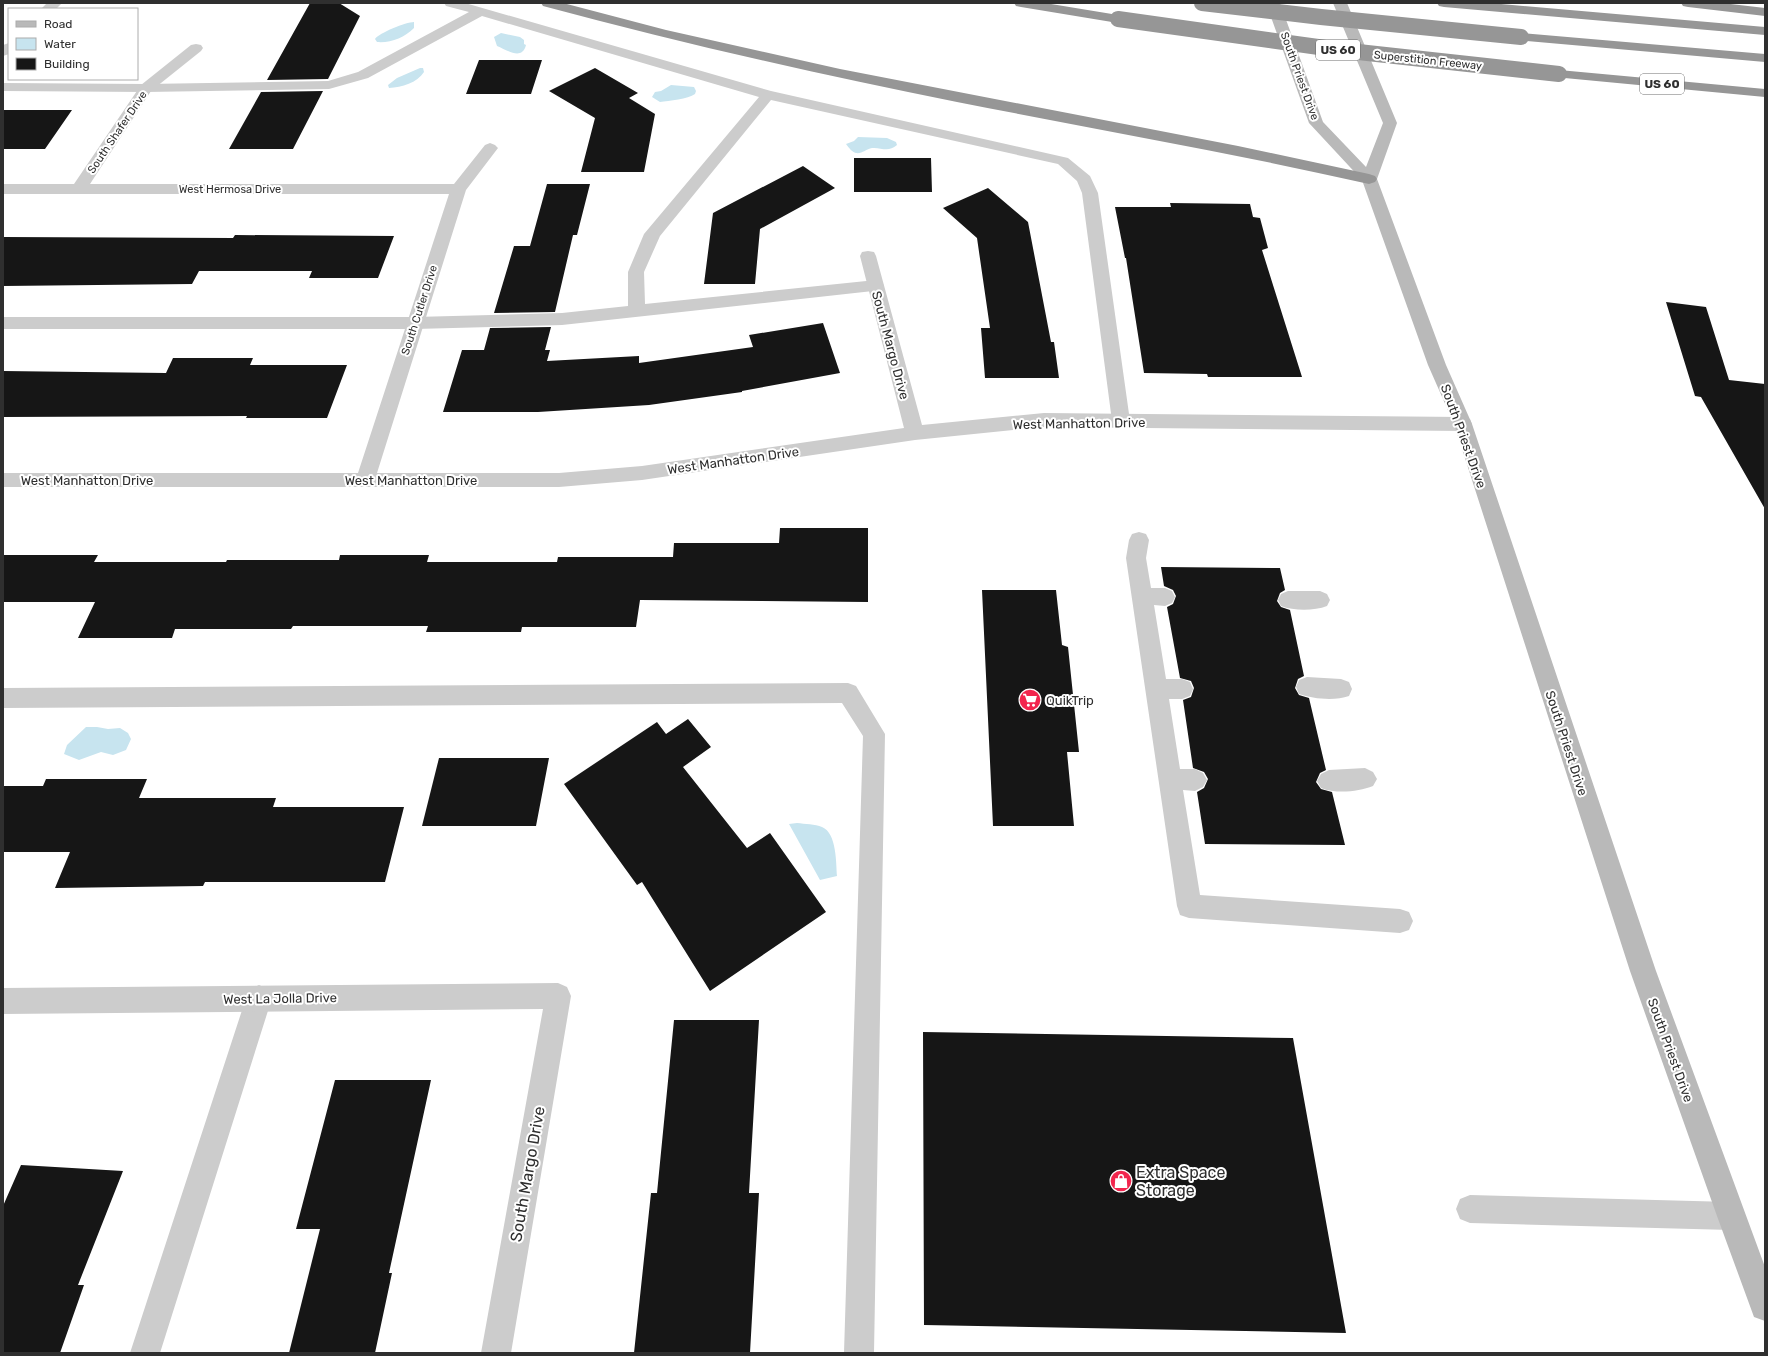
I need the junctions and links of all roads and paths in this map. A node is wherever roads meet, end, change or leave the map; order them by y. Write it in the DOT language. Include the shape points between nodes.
graph roads {
  1 [pos="451,3"];
  2 [pos="548,3"];
  3 [pos="1021,3"];
  4 [pos="1202,3"];
  5 [pos="1274,3"];
  6 [pos="1340,3"];
  7 [pos="1444,3"];
  8 [pos="1688,3"];
  9 [pos="480,12"];
  10 [pos="1765,12"];
  11 [pos="1765,31"];
  12 [pos="196,48"];
  13 [pos="1765,58"];
  14 [pos="3,87"];
  15 [pos="146,88"];
  16 [pos="1765,93"];
  17 [pos="768,95"];
  18 [pos="490,148"];
  19 [pos="1369,179"];
  20 [pos="3,189"];
  21 [pos="79,189"];
  22 [pos="458,189"];
  23 [pos="868,256"];
  24 [pos="876,286"];
  25 [pos="637,312"];
  26 [pos="3,323"];
  27 [pos="415,323"];
  28 [pos="1121,421"];
  29 [pos="1463,424"];
  30 [pos="915,433"];
  31 [pos="3,480"];
  32 [pos="365,480"];
  33 [pos="1139,540"];
  34 [pos="1142,596"];
  35 [pos="1165,597"];
  36 [pos="1288,600"];
  37 [pos="1320,600"];
  38 [pos="1307,687"];
  39 [pos="1155,688"];
  40 [pos="1182,688"];
  41 [pos="1340,688"];
  42 [pos="3,698"];
  43 [pos="1169,779"];
  44 [pos="1365,779"];
  45 [pos="1195,780"];
  46 [pos="1329,781"];
  47 [pos="1400,921"];
  48 [pos="558,996"];
  49 [pos="259,998"];
  50 [pos="3,1001"];
  51 [pos="1470,1209"];
  52 [pos="1731,1216"];
  53 [pos="1765,1306"];
  54 [pos="145,1353"];
  55 [pos="496,1353"];
  56 [pos="859,1353"];
  1 -- 9 [label="street"];
  2 -- 19 [label="highway" via="641,29 783,62 1018,110 1289,160"];
  3 -- 16 [label="highway, Superstition Freeway / US 60, bridge" via="1340,50"];
  4 -- 13 [label="highway, bridge" via="1521,37"];
  5 -- 19 [label="main road, South Priest Drive" via="1316,123"];
  6 -- 19 [label="main road" via="1390,123"];
  7 -- 11 [label="highway"];
  8 -- 10 [label="highway"];
  9 -- 15 [label="street" via="363,75 329,85"];
  9 -- 17 [label="street"];
  12 -- 15 [label="street, South Shafer Drive"];
  14 -- 15 [label="street"];
  15 -- 21 [label="street, South Shafer Drive"];
  17 -- 25 [label="street" via="652,234 636,272"];
  17 -- 28 [label="street" via="1063,161 1084,179 1090,193"];
  18 -- 22 [label="street, South Cutler Drive"];
  19 -- 29 [label="main road, South Priest Drive" via="1437,365"];
  20 -- 21 [label="street, West Hermosa Drive"];
  21 -- 22 [label="street, West Hermosa Drive"];
  22 -- 27 [label="street, South Cutler Drive"];
  23 -- 24 [label="street, South Margo Drive"];
  24 -- 25 [label="street"];
  24 -- 30 [label="street, South Margo Drive"];
  25 -- 27 [label="street" via="562,319"];
  26 -- 27 [label="street"];
  27 -- 32 [label="street, South Cutler Drive"];
  28 -- 29 [label="street, West Manhatton Drive"];
  28 -- 30 [label="street, West Manhatton Drive" via="1044,420"];
  29 -- 52 [label="main road, South Priest Drive" via="1643,971"];
  30 -- 32 [label="street, West Manhatton Drive" via="642,474 559,480"];
  31 -- 32 [label="street, West Manhatton Drive"];
  33 -- 34 [label="street" via="1136,558"];
  34 -- 35 [label="street"];
  34 -- 39 [label="street"];
  36 -- 37 [label="street"];
  38 -- 41 [label="street"];
  39 -- 40 [label="street"];
  39 -- 43 [label="street"];
  42 -- 56 [label="street" via="848,693 874,734"];
  43 -- 45 [label="street"];
  43 -- 47 [label="street" via="1189,906"];
  44 -- 46 [label="street"];
  48 -- 49 [label="street, West La Jolla Drive"];
  48 -- 55 [label="street, South Margo Drive"];
  49 -- 50 [label="street, West La Jolla Drive"];
  49 -- 54 [label="street"];
  51 -- 52 [label="street"];
  52 -- 53 [label="main road, South Priest Drive"];
}
